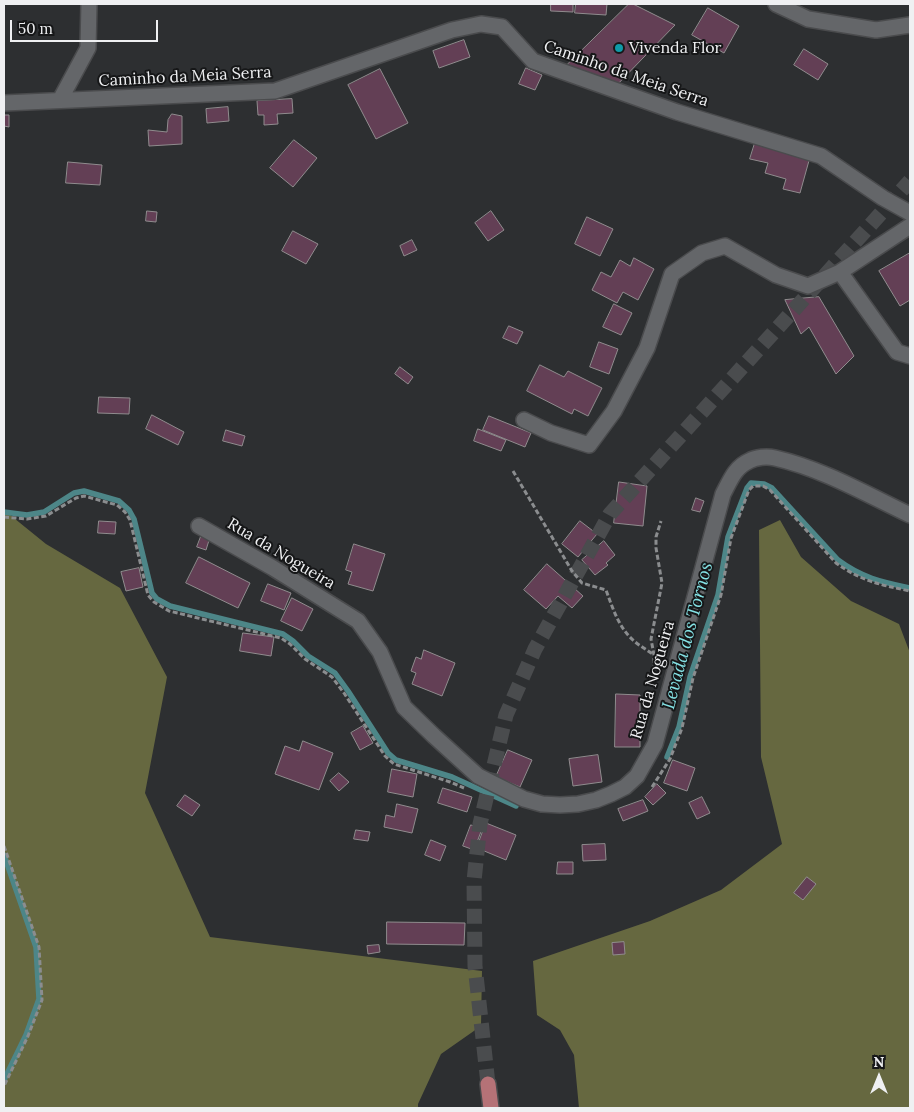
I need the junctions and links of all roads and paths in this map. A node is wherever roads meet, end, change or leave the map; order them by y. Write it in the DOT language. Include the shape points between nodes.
graph roads {
  1 [pos="89,4"];
  2 [pos="776,4"];
  3 [pos="910,25"];
  4 [pos="60,100"];
  5 [pos="4,103"];
  6 [pos="910,213"];
  7 [pos="910,226"];
  8 [pos="840,272"];
  9 [pos="910,356"];
  10 [pos="524,420"];
  11 [pos="513,470"];
  12 [pos="910,515"];
  13 [pos="4,517"];
  14 [pos="661,521"];
  15 [pos="199,526"];
  16 [pos="910,591"];
  17 [pos="654,655"];
  18 [pos="654,684"];
  19 [pos="670,759"];
  20 [pos="404,767"];
  21 [pos="4,846"];
  22 [pos="488,1084"];
  23 [pos="4,1086"];
  24 [pos="491,1108"];
  1 -- 4 [label="street" via="88,48"];
  2 -- 3 [label="street" via="808,19 866,29"];
  4 -- 5 [label="street, Caminho da Meia Serra"];
  4 -- 6 [label="street, Caminho da Meia Serra" via="275,91 452,30 481,24 502,27 533,61 677,112 821,156"];
  7 -- 8 [label="street"];
  8 -- 9 [label="street" via="897,352"];
  8 -- 10 [label="street" via="808,286 776,275 725,246 702,253 672,274 647,348 614,411 589,446"];
  11 -- 17 [label="path" via="572,570 582,583 606,590 624,630"];
  12 -- 15 [label="street, Rua da Nogueira" via="819,471 774,458 758,458 740,467 723,494 655,744 637,776 625,786 596,800 560,805 524,799 478,776 404,707 380,652 358,621"];
  13 -- 20 [label="path" via="27,519 46,516 84,496 117,505 130,520 148,595 154,602 169,611 281,638 305,660 332,677 385,756"];
  14 -- 17 [label="path" via="656,548 662,583 651,639"];
  16 -- 19 [label="path" via="849,572 836,563 770,490 753,486 730,538 721,595"];
  17 -- 18 [label="path"];
  21 -- 23 [label="path" via="39,947 42,1000"];
  22 -- 24 [label="main road"];
}
